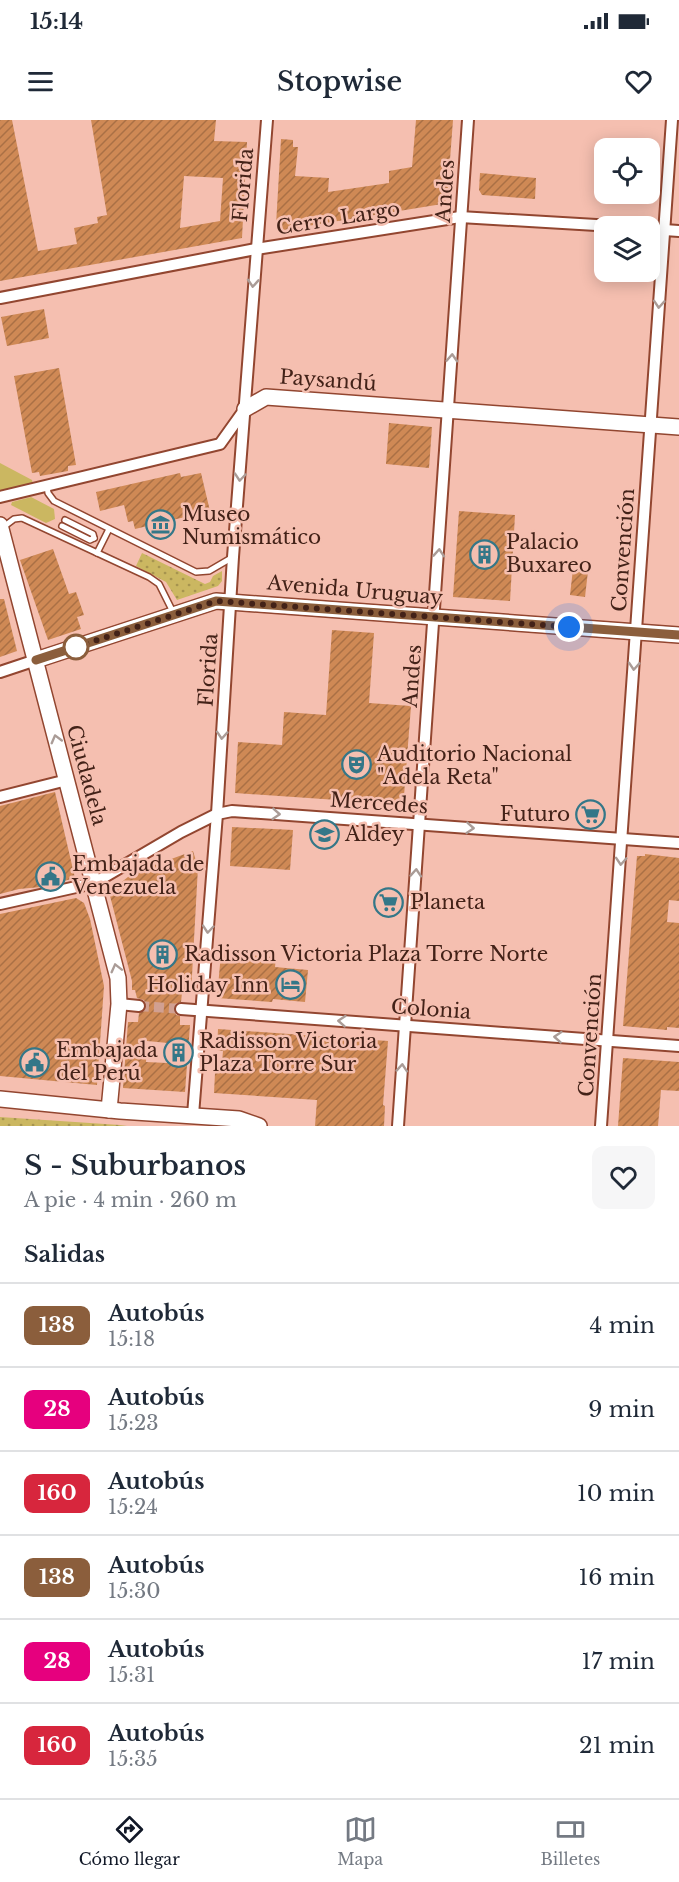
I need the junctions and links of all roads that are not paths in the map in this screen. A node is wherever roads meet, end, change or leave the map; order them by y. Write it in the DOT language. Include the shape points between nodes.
graph roads {
  1 [pos="267,120"];
  2 [pos="468,120"];
  3 [pos="672,120"];
  4 [pos="460,217"];
  5 [pos="594,225"];
  6 [pos="660,230"];
  7 [pos="664,230"];
  8 [pos="679,231"];
  9 [pos="256,249"];
  10 [pos="0,297"];
  11 [pos="245,409"];
  12 [pos="449,410"];
  13 [pos="650,425"];
  14 [pos="679,427"];
  15 [pos="47,486"];
  16 [pos="0,497"];
  17 [pos="70,509"];
  18 [pos="64,523"];
  19 [pos="0,527"];
  20 [pos="109,528"];
  21 [pos="58,535"];
  22 [pos="94,538"];
  23 [pos="97,553"];
  24 [pos="233,557"];
  25 [pos="231,601"];
  26 [pos="174,614"];
  27 [pos="435,618"];
  28 [pos="636,632"];
  29 [pos="679,635"];
  30 [pos="36,660"];
  31 [pos="0,672"];
  32 [pos="67,780"];
  33 [pos="0,797"];
  34 [pos="218,814"];
  35 [pos="419,824"];
  36 [pos="622,839"];
  37 [pos="679,843"];
  38 [pos="94,883"];
  39 [pos="0,904"];
  40 [pos="119,1004"];
  41 [pos="139,1006"];
  42 [pos="181,1009"];
  43 [pos="201,1010"];
  44 [pos="405,1026"];
  45 [pos="608,1040"];
  46 [pos="679,1046"];
  47 [pos="0,1099"];
  48 [pos="109,1110"];
  49 [pos="193,1115"];
  50 [pos="259,1126"];
  51 [pos="398,1126"];
  52 [pos="601,1126"];
  1 -- 9 [label="street, Florida"];
  2 -- 4 [label="street, Andes"];
  3 -- 7 [label="street, Convención"];
  4 -- 5 [label="street, Cerro Largo"];
  4 -- 9 [label="street, Cerro Largo"];
  12 -- 4 [label="street, Andes, one-way"];
  6 -- 7 [label="street"];
  7 -- 8 [label="street"];
  7 -- 13 [label="street, Convención, one-way"];
  9 -- 10 [label="street, Cerro Largo"];
  9 -- 11 [label="street, Florida, one-way"];
  11 -- 12 [label="street, Paysandú" via="266,397"];
  11 -- 15 [label="street" via="220,444"];
  11 -- 24 [label="street, Florida, one-way"];
  12 -- 13 [label="street, Paysandú"];
  27 -- 12 [label="street, Andes, one-way"];
  13 -- 14 [label="street, Paysandú"];
  13 -- 28 [label="street, Convención"];
  15 -- 16 [label="street"];
  15 -- 17 [label="lane" via="54,501"];
  17 -- 18 [label="lane"];
  17 -- 20 [label="lane"];
  18 -- 21 [label="lane"];
  18 -- 22 [label="lane" via="90,540"];
  19 -- 21 [label="lane" via="22,518"];
  19 -- 30 [label="street, Ciudadela"];
  20 -- 23 [label="lane"];
  20 -- 24 [label="lane" via="196,572 209,571"];
  21 -- 23 [label="lane"];
  23 -- 26 [label="lane" via="155,580"];
  24 -- 25 [label="street, Florida"];
  25 -- 26 [label="street, Avenida Uruguay" via="208,602"];
  25 -- 27 [label="street, Avenida Uruguay"];
  25 -- 34 [label="street, Florida, one-way"];
  26 -- 30 [label="street, Avenida Uruguay"];
  27 -- 28 [label="street, Avenida Uruguay"];
  27 -- 35 [label="street, Andes"];
  28 -- 29 [label="street, Avenida Uruguay"];
  28 -- 36 [label="street, Convención, one-way"];
  30 -- 31 [label="street"];
  32 -- 30 [label="street, Ciudadela, one-way"];
  32 -- 33 [label="street"];
  32 -- 38 [label="street, Ciudadela"];
  34 -- 35 [label="street, Mercedes, one-way" via="232,811"];
  34 -- 38 [label="street, Mercedes"];
  34 -- 43 [label="street, Florida, one-way"];
  35 -- 36 [label="street, Mercedes, one-way"];
  44 -- 35 [label="street, Andes, one-way"];
  36 -- 37 [label="street, Mercedes"];
  36 -- 45 [label="street, Convención, one-way"];
  38 -- 39 [label="street, Mercedes"];
  40 -- 38 [label="street, Ciudadela, one-way" via="118,978"];
  40 -- 41 [label="street"];
  40 -- 48 [label="street, Ciudadela"];
  42 -- 43 [label="street, Colonia"];
  44 -- 43 [label="street, Colonia, one-way"];
  43 -- 49 [label="street, Florida"];
  45 -- 44 [label="street, Colonia, one-way"];
  51 -- 44 [label="street, Andes, one-way"];
  45 -- 46 [label="street, Colonia"];
  45 -- 52 [label="street, Convención"];
  47 -- 48 [label="street"];
  48 -- 49 [label="street"];
  49 -- 50 [label="street" via="239,1119"];
}
